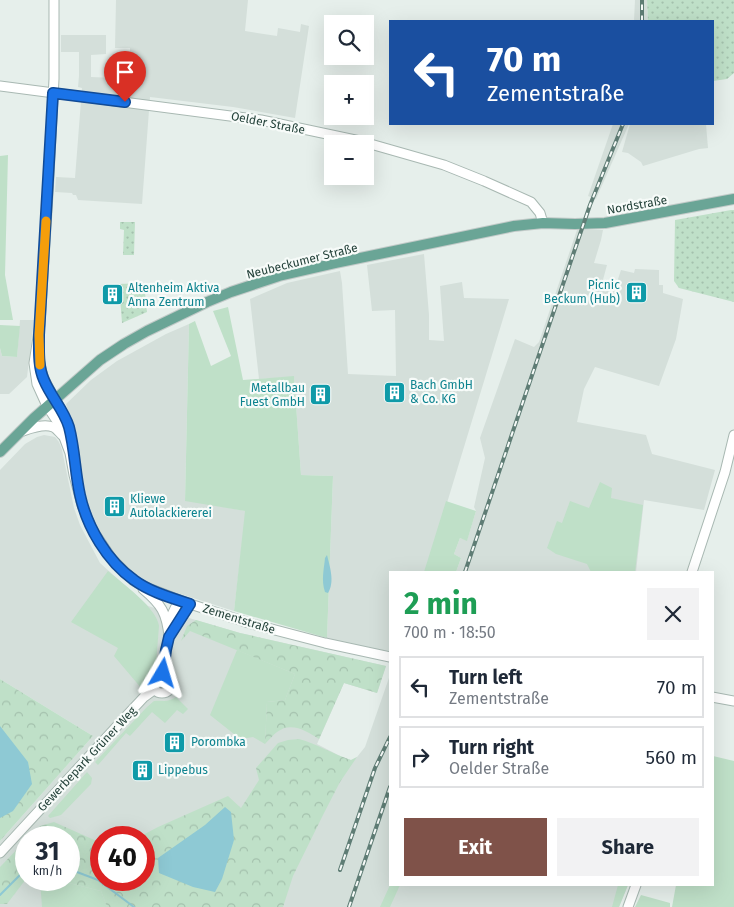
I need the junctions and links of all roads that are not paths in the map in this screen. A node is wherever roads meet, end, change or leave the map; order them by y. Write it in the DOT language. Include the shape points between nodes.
graph roads {
  1 [pos="54,0"];
  2 [pos="0,86"];
  3 [pos="53,93"];
  4 [pos="734,199"];
  5 [pos="720,202"];
  6 [pos="734,205"];
  7 [pos="543,223"];
  8 [pos="51,402"];
  9 [pos="20,432"];
  10 [pos="734,434"];
  11 [pos="64,436"];
  12 [pos="0,452"];
  13 [pos="79,494"];
  14 [pos="692,571"];
  15 [pos="134,581"];
  16 [pos="178,600"];
  17 [pos="190,604"];
  18 [pos="168,623"];
  19 [pos="169,637"];
  20 [pos="389,657"];
  21 [pos="163,673"];
  22 [pos="155,689"];
  23 [pos="714,697"];
  24 [pos="734,701"];
  25 [pos="0,853"];
  26 [pos="636,886"];
  27 [pos="628,907"];
  1 -- 3 [label="street, Zementstraße"];
  2 -- 3 [label="street, Oelder Straße"];
  3 -- 7 [label="street, Oelder Straße" via="261,120 360,141 444,165 531,202 540,212"];
  3 -- 8 [label="street, Zementstraße" via="39,335 43,379"];
  4 -- 5 [label="main road, Nordstraße"];
  5 -- 6 [label="main road"];
  5 -- 7 [label="main road, Nordstraße" via="605,223"];
  7 -- 8 [label="main road, Neubeckumer Straße" via="514,226 336,263 279,276 231,292 186,311 124,344"];
  8 -- 9 [label="main road, Neubeckumer Straße"];
  8 -- 11 [label="street, Zementstraße"];
  8 -- 13 [label="street, Zementstraße" via="64,414 68,426"];
  9 -- 11 [label="street" via="48,426"];
  9 -- 12 [label="main road, Neubeckumer Straße"];
  10 -- 14 [label="street"];
  11 -- 13 [label="street, Zementstraße"];
  13 -- 15 [label="street, Zementstraße" via="99,540"];
  15 -- 16 [label="street, Zementstraße"];
  15 -- 18 [label="street, Gewerbepark Grüner Weg" via="156,600"];
  16 -- 17 [label="street, Zementstraße"];
  16 -- 18 [label="street, Gewerbepark Grüner Weg"];
  17 -- 19 [label="street, Gewerbepark Grüner Weg"];
  17 -- 20 [label="street, Zementstraße" via="266,628"];
  18 -- 19 [label="street, Gewerbepark Grüner Weg"];
  19 -- 21 [label="street, Gewerbepark Grüner Weg"];
  21 -- 22 [label="street, Gewerbepark Grüner Weg" via="155,676"];
  21 -- 22 [label="street, Gewerbepark Grüner Weg" via="172,681 170,689 163,693"];
  22 -- 25 [label="street, Gewerbepark Grüner Weg"];
  23 -- 24 [label="street"];
  26 -- 27 [label="street"];
}
